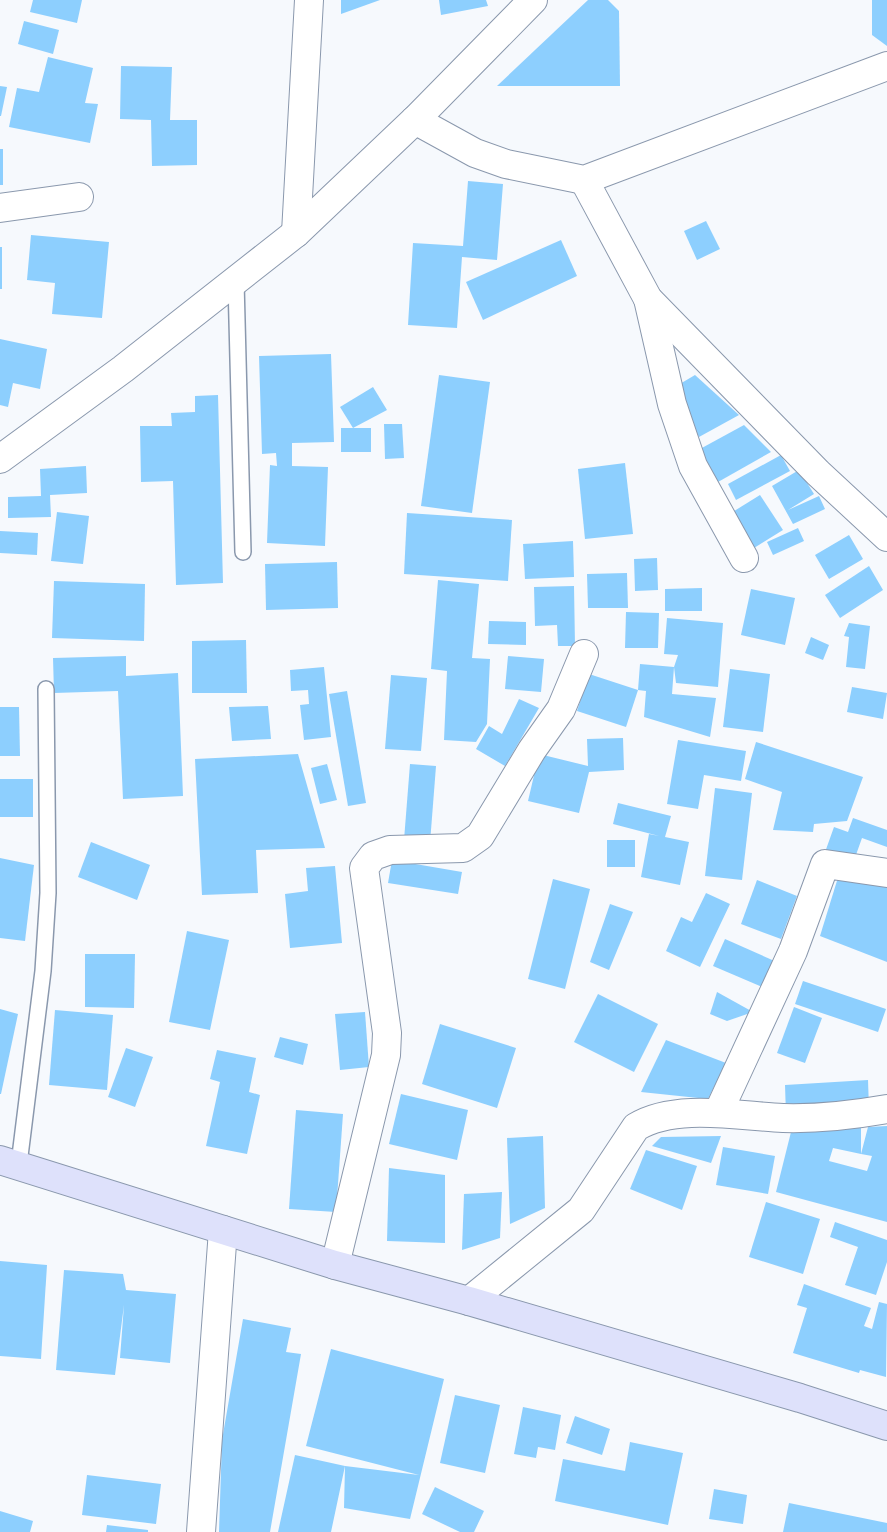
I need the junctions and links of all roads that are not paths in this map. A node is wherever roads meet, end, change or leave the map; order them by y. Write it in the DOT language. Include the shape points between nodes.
graph roads {
  1 [pos="309,0"];
  2 [pos="533,0"];
  3 [pos="887,66"];
  4 [pos="415,120"];
  5 [pos="584,180"];
  6 [pos="79,196"];
  7 [pos="0,208"];
  8 [pos="296,233"];
  9 [pos="236,282"];
  10 [pos="648,299"];
  11 [pos="0,459"];
  12 [pos="887,538"];
  13 [pos="243,552"];
  14 [pos="744,558"];
  15 [pos="584,654"];
  16 [pos="46,689"];
  17 [pos="887,873"];
  18 [pos="887,1109"];
  19 [pos="718,1113"];
  20 [pos="10,1162"];
  21 [pos="223,1230"];
  22 [pos="335,1265"];
  23 [pos="469,1301"];
  24 [pos="887,1426"];
  25 [pos="201,1532"];
  1 -- 8 [label="street"];
  2 -- 4 [label="street"];
  3 -- 5 [label="street"];
  4 -- 5 [label="street" via="483,156"];
  4 -- 8 [label="street"];
  5 -- 10 [label="street"];
  6 -- 7 [label="street"];
  8 -- 9 [label="street"];
  9 -- 11 [label="street" via="123,370"];
  9 -- 13 [label="lane"];
  10 -- 12 [label="street"];
  10 -- 14 [label="street" via="672,404 693,466"];
  15 -- 22 [label="street" via="561,709 480,836 463,848 390,850 373,856 364,868 387,1033 386,1056"];
  16 -- 20 [label="lane" via="48,893 43,971"];
  17 -- 19 [label="street" via="825,864 793,951"];
  18 -- 19 [label="street" via="785,1118"];
  19 -- 23 [label="street" via="649,1118 636,1126 581,1210"];
  20 -- 21 [label="street"];
  21 -- 22 [label="street"];
  21 -- 25 [label="street"];
  22 -- 23 [label="street"];
  23 -- 24 [label="street"];
}
